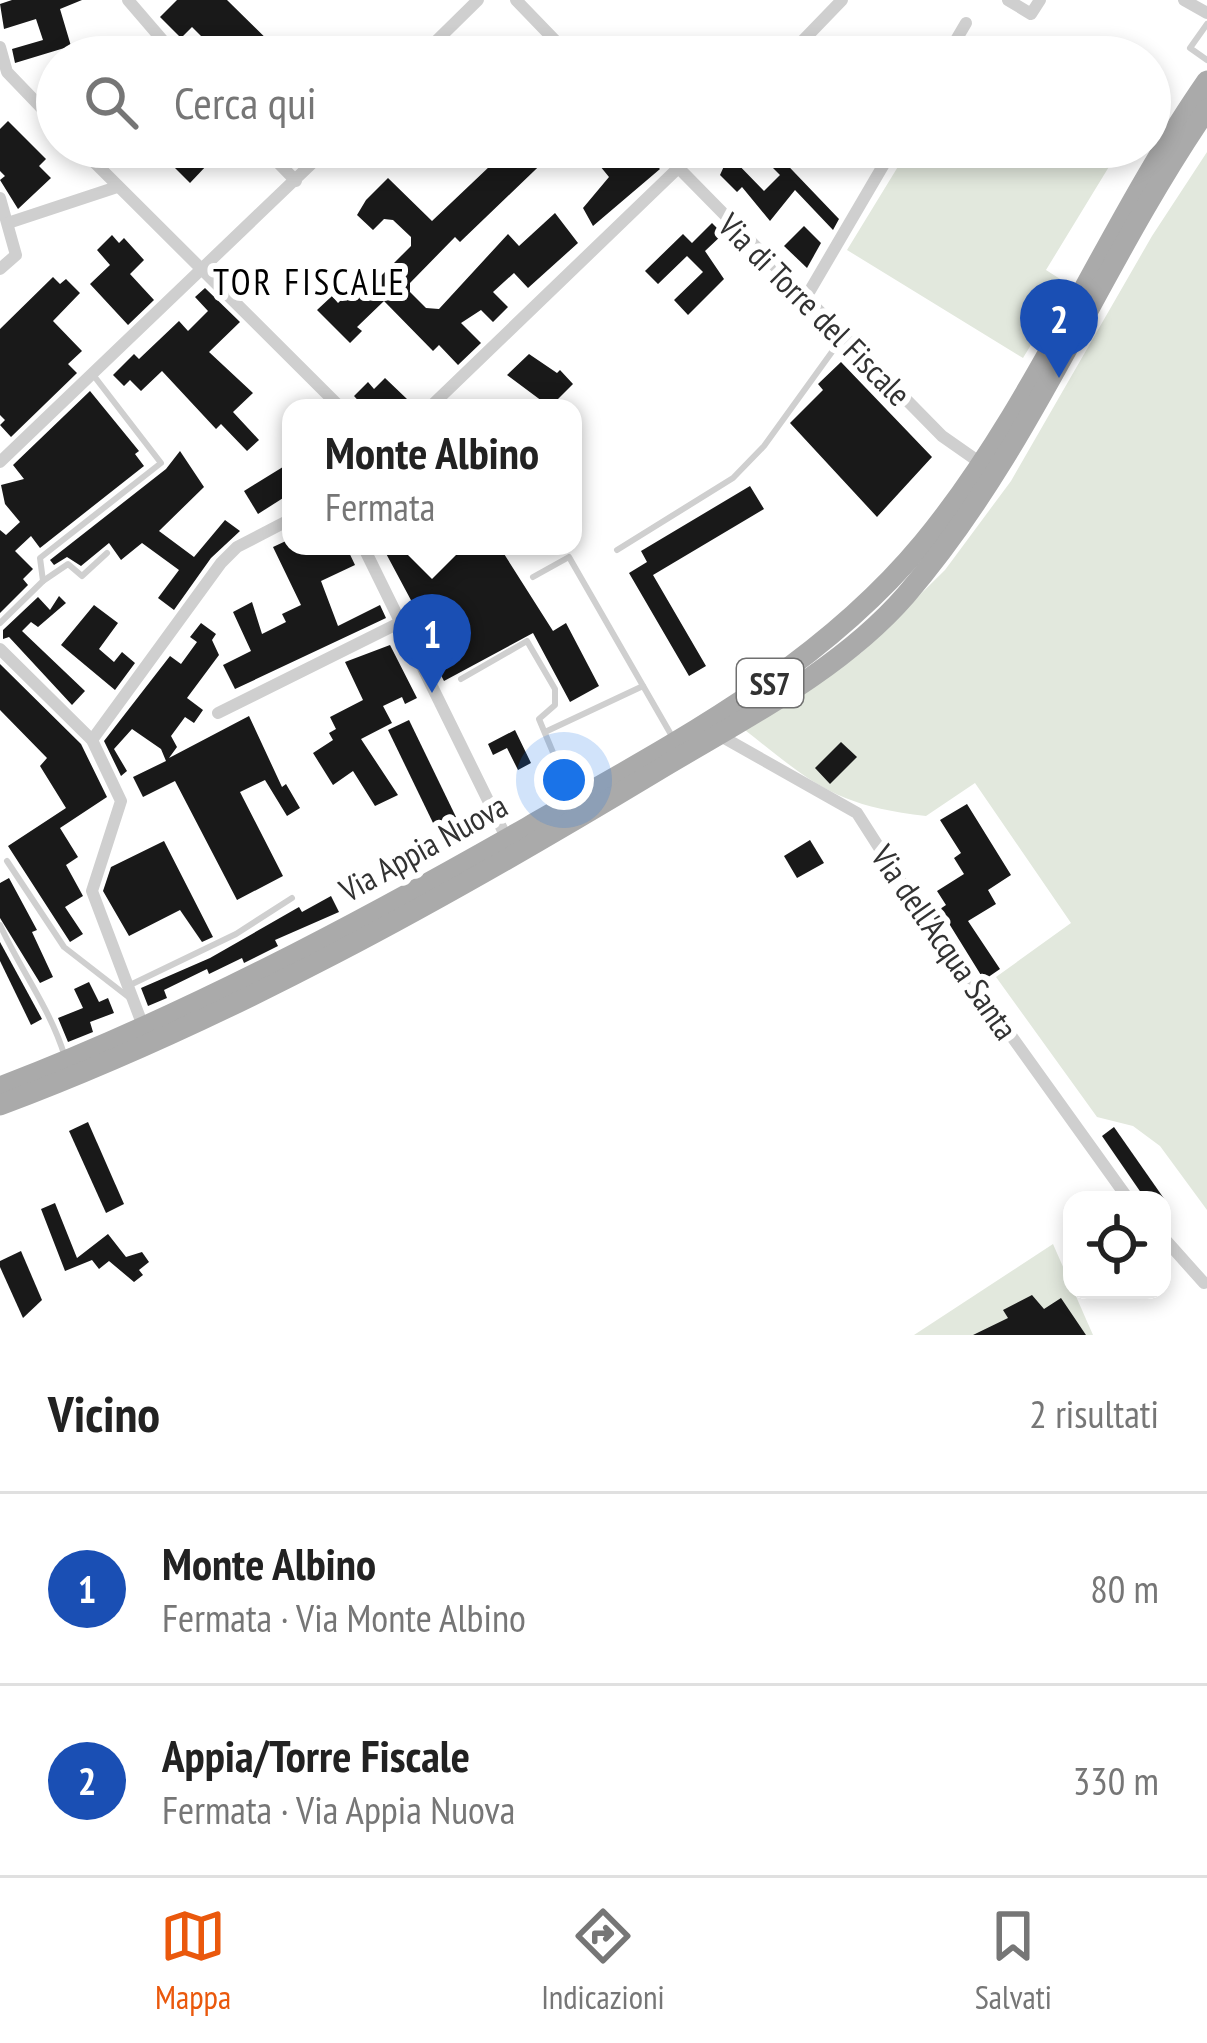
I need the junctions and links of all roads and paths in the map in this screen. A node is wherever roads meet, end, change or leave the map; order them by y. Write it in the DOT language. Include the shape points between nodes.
graph roads {
  1 [pos="128,0"];
  2 [pos="478,0"];
  3 [pos="516,0"];
  4 [pos="842,0"];
  5 [pos="1008,0"];
  6 [pos="1040,0"];
  7 [pos="1184,0"];
  8 [pos="1207,13"];
  9 [pos="966,22"];
  10 [pos="1207,24"];
  11 [pos="159,36"];
  12 [pos="441,36"];
  13 [pos="551,36"];
  14 [pos="807,36"];
  15 [pos="958,36"];
  16 [pos="0,47"];
  17 [pos="1207,60"];
  18 [pos="1207,80"];
  19 [pos="36,102"];
  20 [pos="1207,110"];
  21 [pos="1171,135"];
  22 [pos="99,168"];
  23 [pos="283,168"];
  24 [pos="309,168"];
  25 [pos="882,168"];
  26 [pos="1149,168"];
  27 [pos="679,169"];
  28 [pos="296,181"];
  29 [pos="117,187"];
  30 [pos="0,198"];
  31 [pos="8,223"];
  32 [pos="0,269"];
  33 [pos="204,272"];
  34 [pos="805,299"];
  35 [pos="842,338"];
  36 [pos="94,376"];
  37 [pos="332,399"];
  38 [pos="438,399"];
  39 [pos="3,452"];
  40 [pos="987,467"];
  41 [pos="282,524"];
  42 [pos="617,550"];
  43 [pos="107,553"];
  44 [pos="368,555"];
  45 [pos="533,577"];
  46 [pos="43,580"];
  47 [pos="401,622"];
  48 [pos="0,623"];
  49 [pos="0,649"];
  50 [pos="461,680"];
  51 [pos="643,686"];
  52 [pos="218,713"];
  53 [pos="544,732"];
  54 [pos="718,734"];
  55 [pos="92,740"];
  56 [pos="675,741"];
  57 [pos="573,801"];
  58 [pos="511,846"];
  59 [pos="7,861"];
  60 [pos="292,898"];
  61 [pos="0,925"];
  62 [pos="128,986"];
  63 [pos="134,1002"];
  64 [pos="143,1026"];
  65 [pos="66,1060"];
  66 [pos="0,1087"];
  67 [pos="0,1105"];
  68 [pos="1123,1191"];
  69 [pos="1171,1246"];
  70 [pos="1204,1283"];
  1 -- 11 [label="street"];
  2 -- 12 [label="street"];
  3 -- 13 [label="street"];
  4 -- 14 [label="street"];
  5 -- 6 [label="street" via="1031,14"];
  7 -- 8 [label="street"];
  9 -- 15 [label="street"];
  10 -- 17 [label="lane" via="1190,48"];
  16 -- 19 [label="street" via="8,72"];
  18 -- 21 [label="main road, Via Appia Nuova / SS7"];
  20 -- 40 [label="main road, Via Appia Nuova / SS7"];
  22 -- 29 [label="street"];
  23 -- 28 [label="street"];
  24 -- 28 [label="street"];
  25 -- 34 [label="street"];
  26 -- 40 [label="main road, Via Appia Nuova / SS7"];
  27 -- 34 [label="street, Via di Torre del Fiscale"];
  27 -- 38 [label="street"];
  28 -- 33 [label="street"];
  29 -- 31 [label="street"];
  29 -- 33 [label="street"];
  30 -- 31 [label="street"];
  31 -- 32 [label="street" via="16,255"];
  33 -- 36 [label="street"];
  33 -- 37 [label="street"];
  34 -- 35 [label="street, Via di Torre del Fiscale"];
  35 -- 40 [label="street, Via di Torre del Fiscale" via="941,436"];
  35 -- 42 [label="lane" via="733,478"];
  36 -- 39 [label="street"];
  36 -- 46 [label="lane" via="161,463 40,558"];
  40 -- 54 [label="main road, Via Appia Nuova / SS7" via="935,560 869,632"];
  40 -- 56 [label="main road, Via Appia Nuova / SS7" via="856,615 780,676"];
  41 -- 55 [label="street" via="221,563"];
  43 -- 46 [label="lane" via="82,576 68,564"];
  44 -- 47 [label="street"];
  45 -- 51 [label="lane" via="569,557"];
  46 -- 48 [label="lane"];
  47 -- 52 [label="street"];
  47 -- 58 [label="street"];
  49 -- 55 [label="street"];
  50 -- 53 [label="lane" via="527,641 555,688 555,705 539,719"];
  51 -- 53 [label="lane"];
  51 -- 56 [label="lane"];
  53 -- 57 [label="lane"];
  54 -- 58 [label="main road, Via Appia Nuova / SS7"];
  54 -- 68 [label="street, Via dell'Acqua Santa" via="857,813"];
  55 -- 62 [label="street" via="121,801 95,869 93,900"];
  56 -- 57 [label="main road, Via Appia Nuova / SS7"];
  57 -- 58 [label="main road, Via Appia Nuova / SS7"];
  58 -- 64 [label="main road, Via Appia Nuova / SS7"];
  58 -- 67 [label="main road, Via Appia Nuova / SS7" via="267,986"];
  59 -- 63 [label="lane" via="64,946"];
  60 -- 62 [label="lane"];
  61 -- 65 [label="lane"];
  62 -- 63 [label="street"];
  63 -- 64 [label="street"];
  64 -- 65 [label="main road, Via Appia Nuova / SS7"];
  65 -- 66 [label="main road, Via Appia Nuova / SS7"];
  69 -- 70 [label="street"];
}
